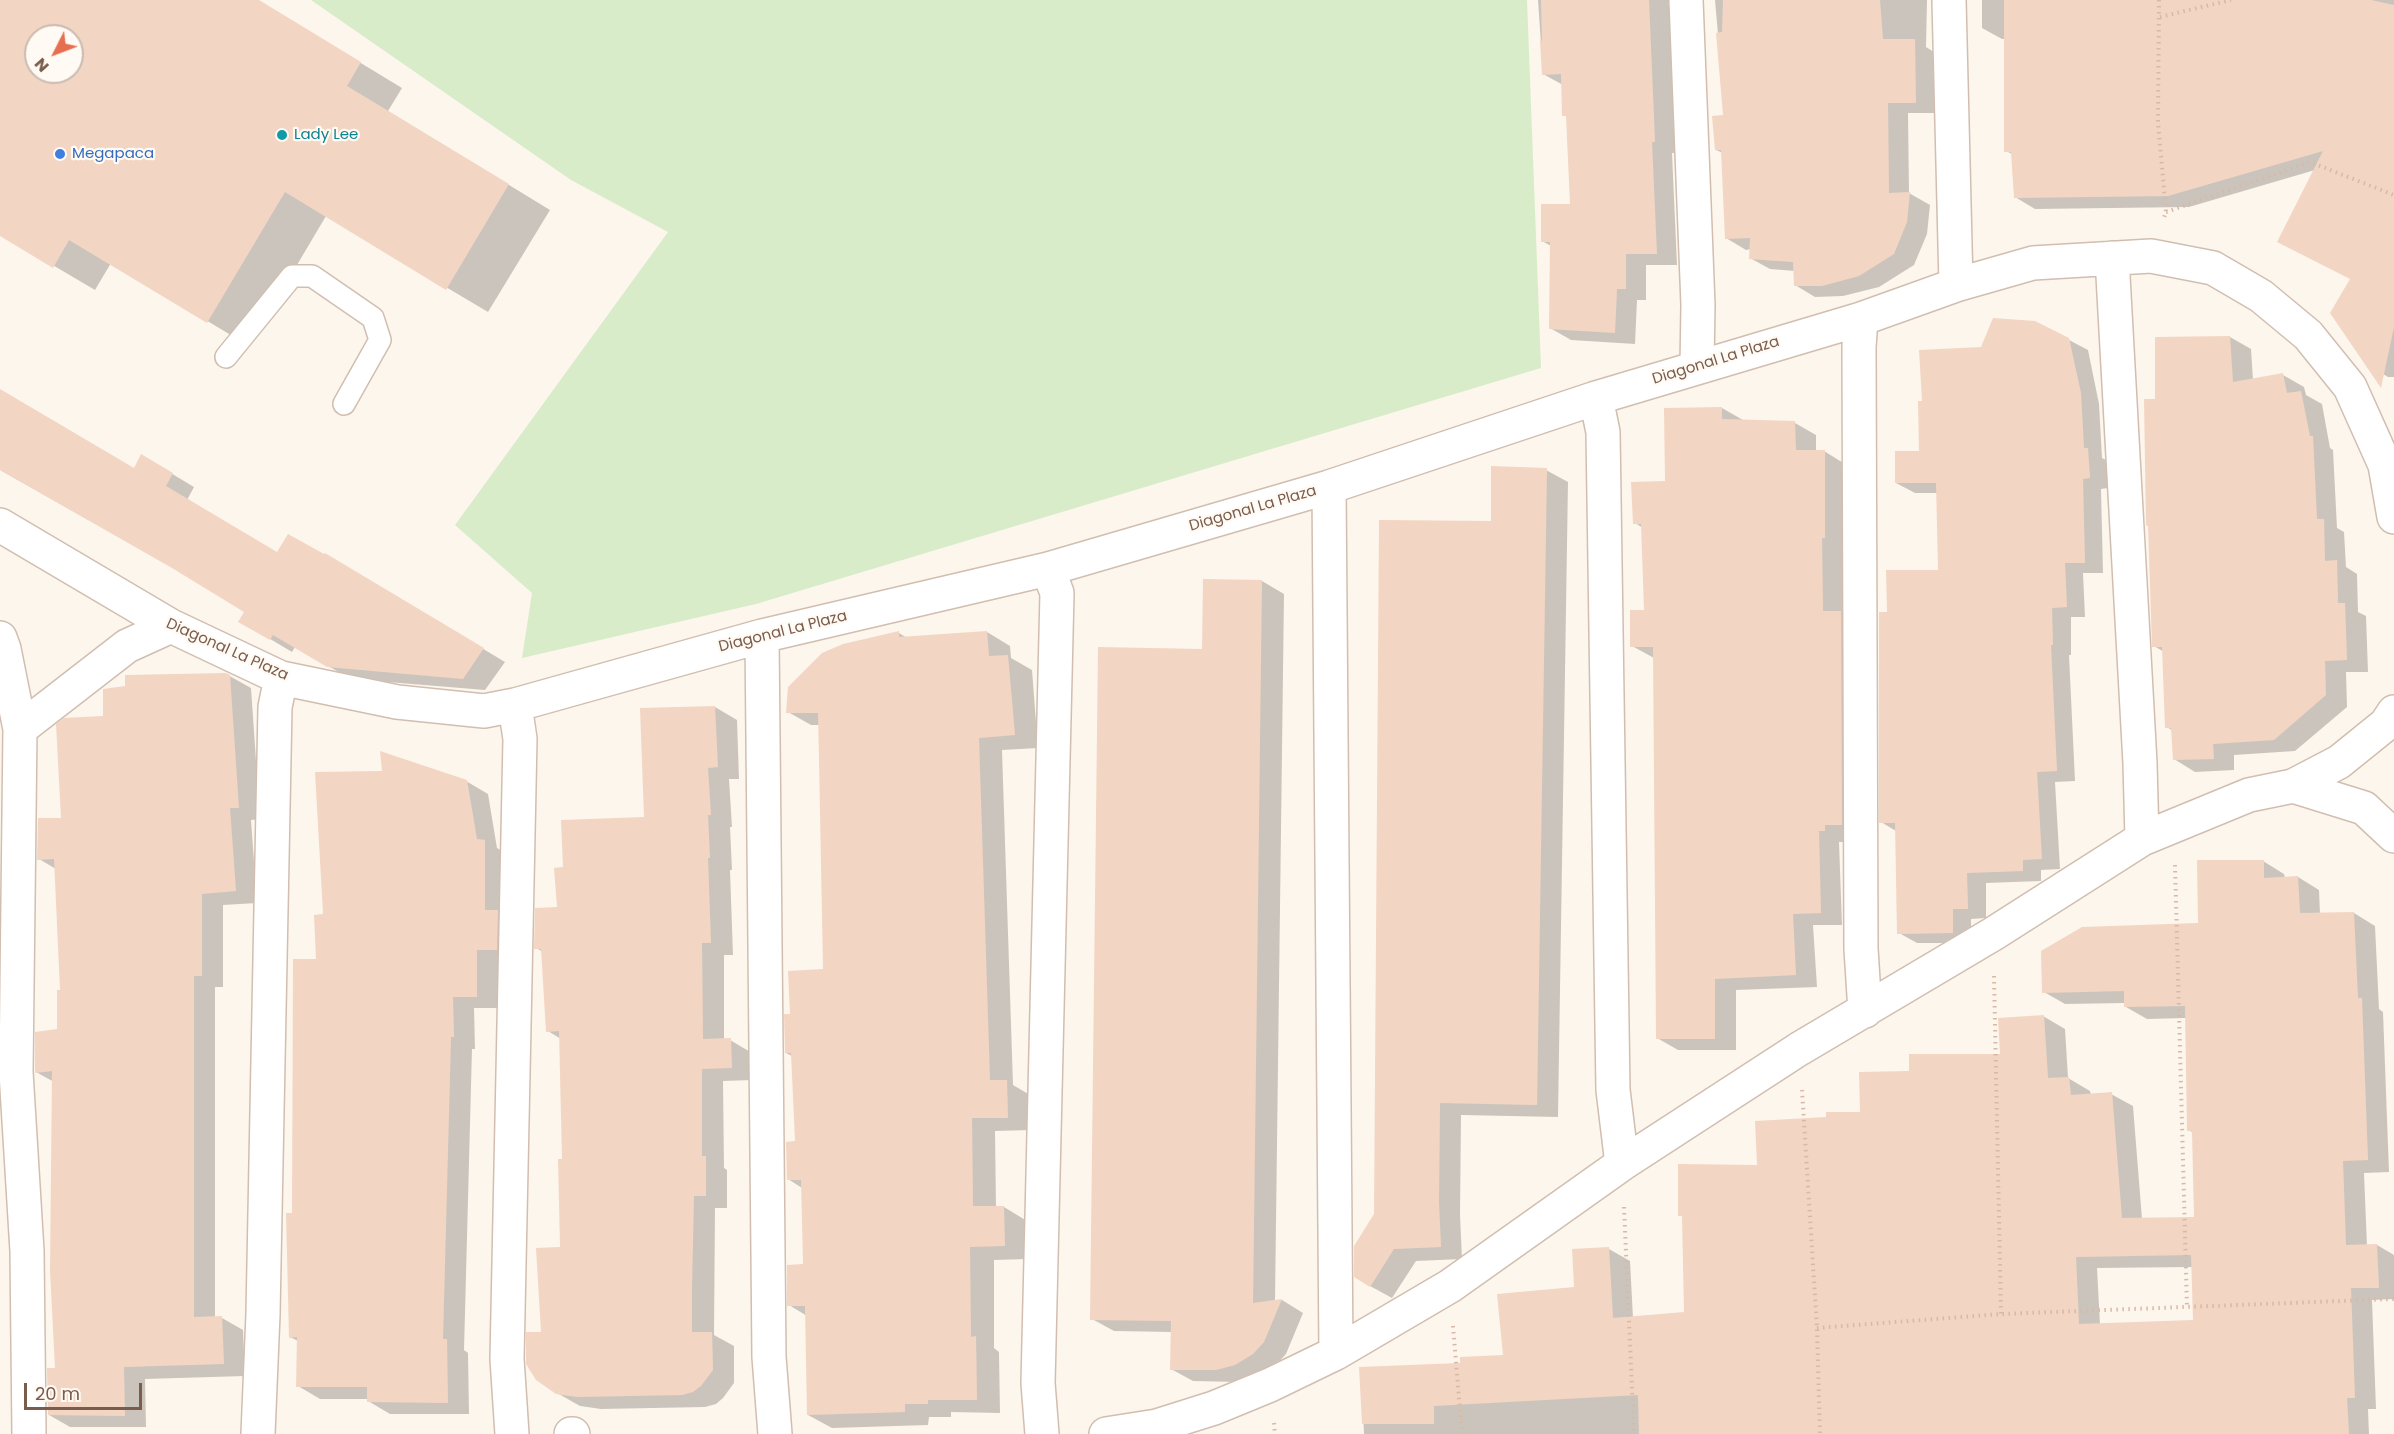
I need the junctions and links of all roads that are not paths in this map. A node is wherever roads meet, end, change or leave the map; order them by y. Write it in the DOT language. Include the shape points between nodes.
graph roads {
  1 [pos="1686,0"];
  2 [pos="1949,0"];
  3 [pos="2112,258"];
  4 [pos="1956,285"];
  5 [pos="1861,319"];
  6 [pos="226,357"];
  7 [pos="1697,366"];
  8 [pos="1596,398"];
  9 [pos="344,404"];
  10 [pos="1329,487"];
  11 [pos="2394,517"];
  12 [pos="0,525"];
  13 [pos="1048,569"];
  14 [pos="171,626"];
  15 [pos="762,636"];
  16 [pos="0,638"];
  17 [pos="281,678"];
  18 [pos="515,705"];
  19 [pos="2394,712"];
  20 [pos="20,729"];
  21 [pos="2293,786"];
  22 [pos="2394,836"];
  23 [pos="2142,839"];
  24 [pos="1865,1011"];
  25 [pos="1622,1164"];
  26 [pos="1336,1353"];
  27 [pos="28,1434"];
  28 [pos="258,1434"];
  29 [pos="512,1434"];
  30 [pos="776,1434"];
  31 [pos="1042,1434"];
  32 [pos="1106,1434"];
  1 -- 7 [label="street"];
  2 -- 4 [label="street"];
  3 -- 4 [label="street, Diagonal La Plaza" via="2033,263"];
  3 -- 11 [label="street, Diagonal La Plaza" via="2151,256 2214,268 2261,296 2308,335 2350,387 2385,465"];
  3 -- 23 [label="street"];
  4 -- 5 [label="street, Diagonal La Plaza"];
  5 -- 7 [label="street, Diagonal La Plaza"];
  5 -- 24 [label="street" via="1861,937"];
  6 -- 9 [label="lane" via="292,276 312,276 373,318 380,340"];
  7 -- 8 [label="street, Diagonal La Plaza"];
  8 -- 10 [label="street, Diagonal La Plaza"];
  8 -- 25 [label="street" via="1603,444 1613,1090"];
  10 -- 13 [label="street, Diagonal La Plaza"];
  10 -- 26 [label="street"];
  12 -- 14 [label="street, Diagonal La Plaza"];
  13 -- 15 [label="street, Diagonal La Plaza"];
  13 -- 31 [label="street" via="1057,593 1038,1383"];
  14 -- 17 [label="street, Diagonal La Plaza"];
  14 -- 20 [label="street" via="127,646"];
  15 -- 18 [label="street, Diagonal La Plaza"];
  15 -- 30 [label="street" via="769,1358"];
  16 -- 20 [label="street"];
  17 -- 18 [label="street, Diagonal La Plaza" via="397,702 484,711"];
  17 -- 28 [label="street" via="275,707"];
  18 -- 29 [label="street" via="520,739 507,1359"];
  19 -- 21 [label="street" via="2386,724 2339,762"];
  20 -- 27 [label="street" via="16,1072 27,1251"];
  21 -- 22 [label="street" via="2364,808"];
  21 -- 23 [label="street" via="2249,795"];
  23 -- 24 [label="street"];
  24 -- 25 [label="street" via="1799,1048"];
  25 -- 26 [label="street" via="1450,1286"];
  26 -- 32 [label="street" via="1214,1408 1157,1426"];
}
